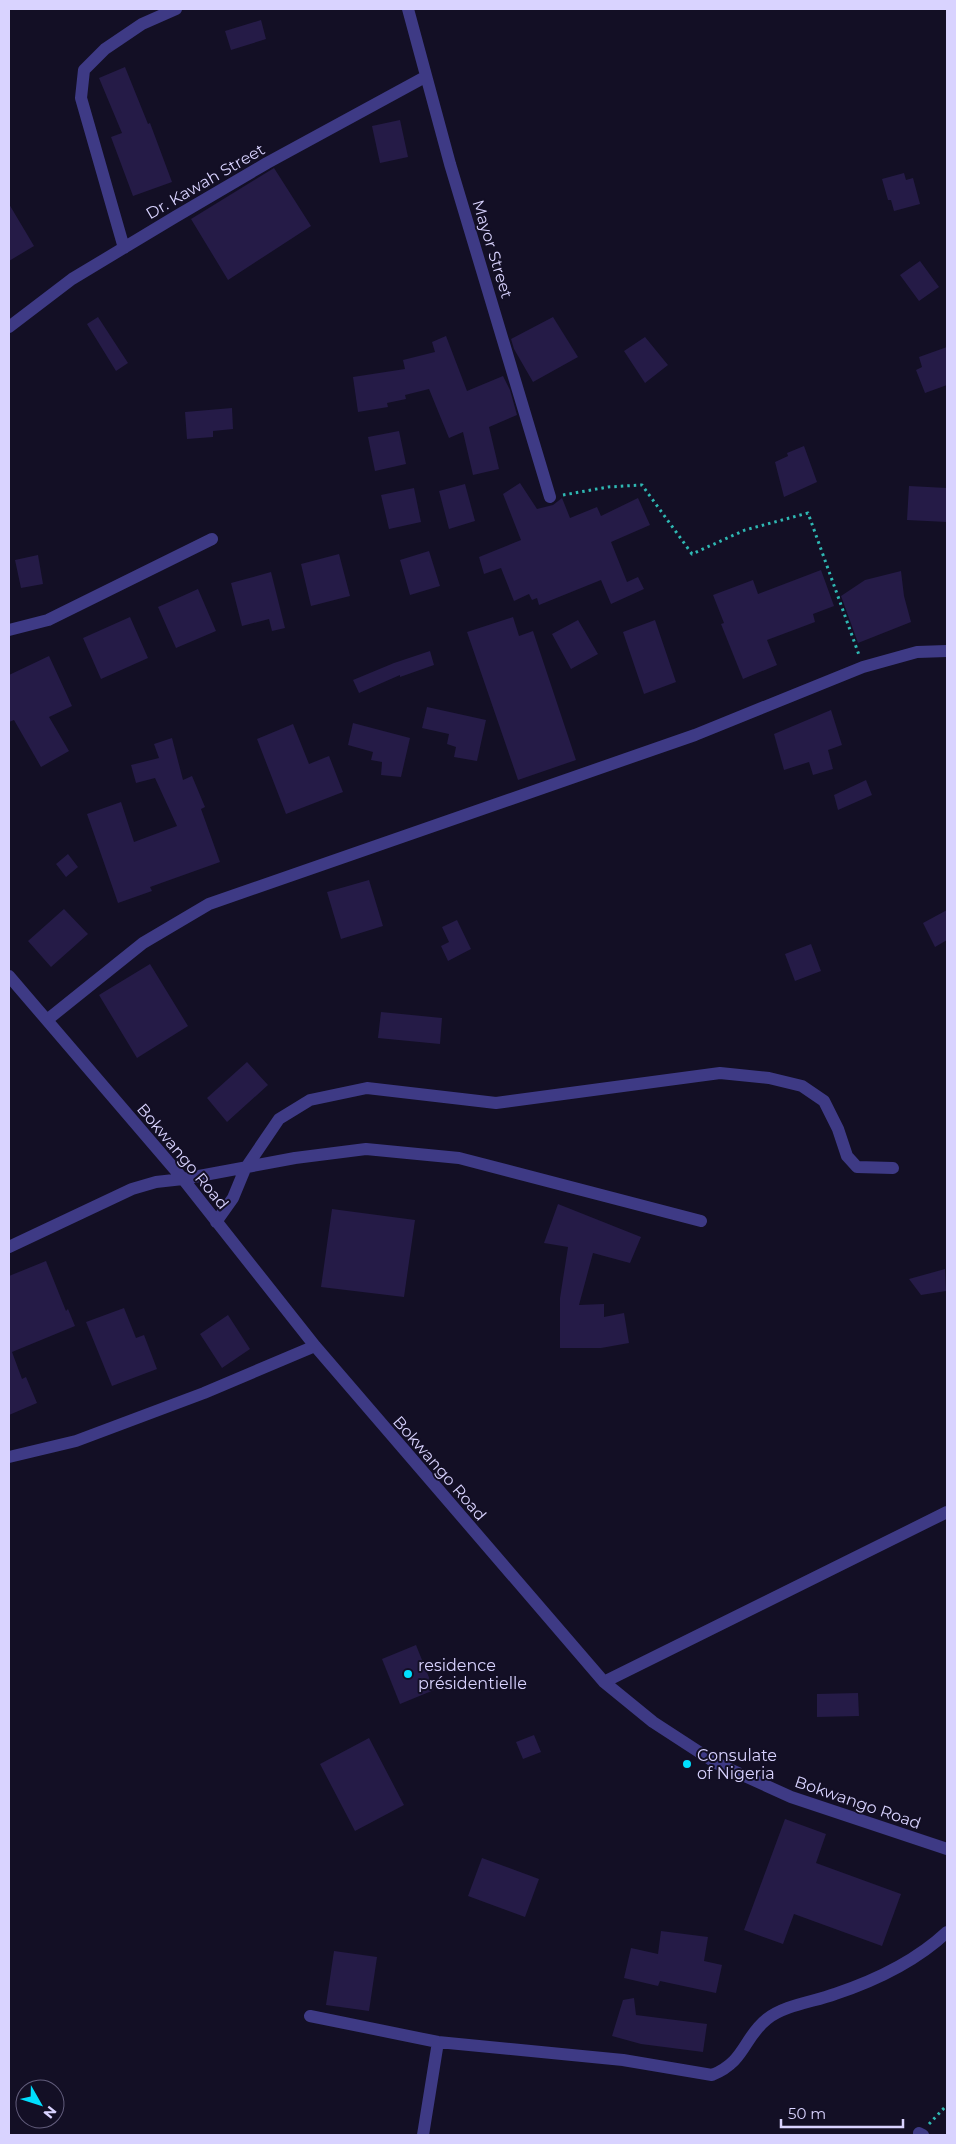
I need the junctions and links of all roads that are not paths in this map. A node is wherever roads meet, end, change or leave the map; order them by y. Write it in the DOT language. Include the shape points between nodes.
graph roads {
  1 [pos="176,9"];
  2 [pos="408,9"];
  3 [pos="425,78"];
  4 [pos="124,248"];
  5 [pos="9,326"];
  6 [pos="550,497"];
  7 [pos="212,539"];
  8 [pos="9,630"];
  9 [pos="947,650"];
  10 [pos="9,976"];
  11 [pos="47,1020"];
  12 [pos="245,1168"];
  13 [pos="893,1168"];
  14 [pos="183,1179"];
  15 [pos="701,1221"];
  16 [pos="216,1222"];
  17 [pos="9,1247"];
  18 [pos="314,1346"];
  19 [pos="9,1457"];
  20 [pos="947,1512"];
  21 [pos="604,1682"];
  22 [pos="947,1849"];
  23 [pos="947,1932"];
  24 [pos="310,2016"];
  25 [pos="438,2042"];
  26 [pos="423,2135"];
  1 -- 4 [label="street" via="142,24 105,50 84,70 81,98"];
  2 -- 3 [label="street, Mayor Street"];
  3 -- 4 [label="street, Dr. Kawah Street" via="268,163"];
  3 -- 6 [label="street, Mayor Street"];
  4 -- 5 [label="street, Dr. Kawah Street" via="72,279"];
  7 -- 8 [label="street" via="48,620"];
  9 -- 11 [label="street" via="917,652 863,668 695,735 209,904 143,943"];
  10 -- 11 [label="street, Bokwango Road"];
  11 -- 14 [label="street, Bokwango Road"];
  12 -- 13 [label="street" via="279,1119 310,1100 367,1088 496,1103 720,1073 769,1078 802,1086 824,1101 847,1156 858,1167"];
  12 -- 14 [label="street"];
  12 -- 15 [label="street" via="366,1149 459,1158"];
  12 -- 16 [label="street" via="233,1198"];
  14 -- 16 [label="street, Bokwango Road"];
  14 -- 17 [label="street" via="132,1189"];
  16 -- 18 [label="street, Bokwango Road"];
  18 -- 19 [label="street" via="204,1393 76,1441"];
  18 -- 21 [label="street, Bokwango Road"];
  20 -- 21 [label="street"];
  21 -- 22 [label="street, Bokwango Road" via="653,1722 716,1763 791,1797"];
  23 -- 25 [label="street" via="937,1942 887,1973 777,2012 765,2020 738,2059 712,2075 623,2060"];
  24 -- 25 [label="street"];
  25 -- 26 [label="street"];
}
